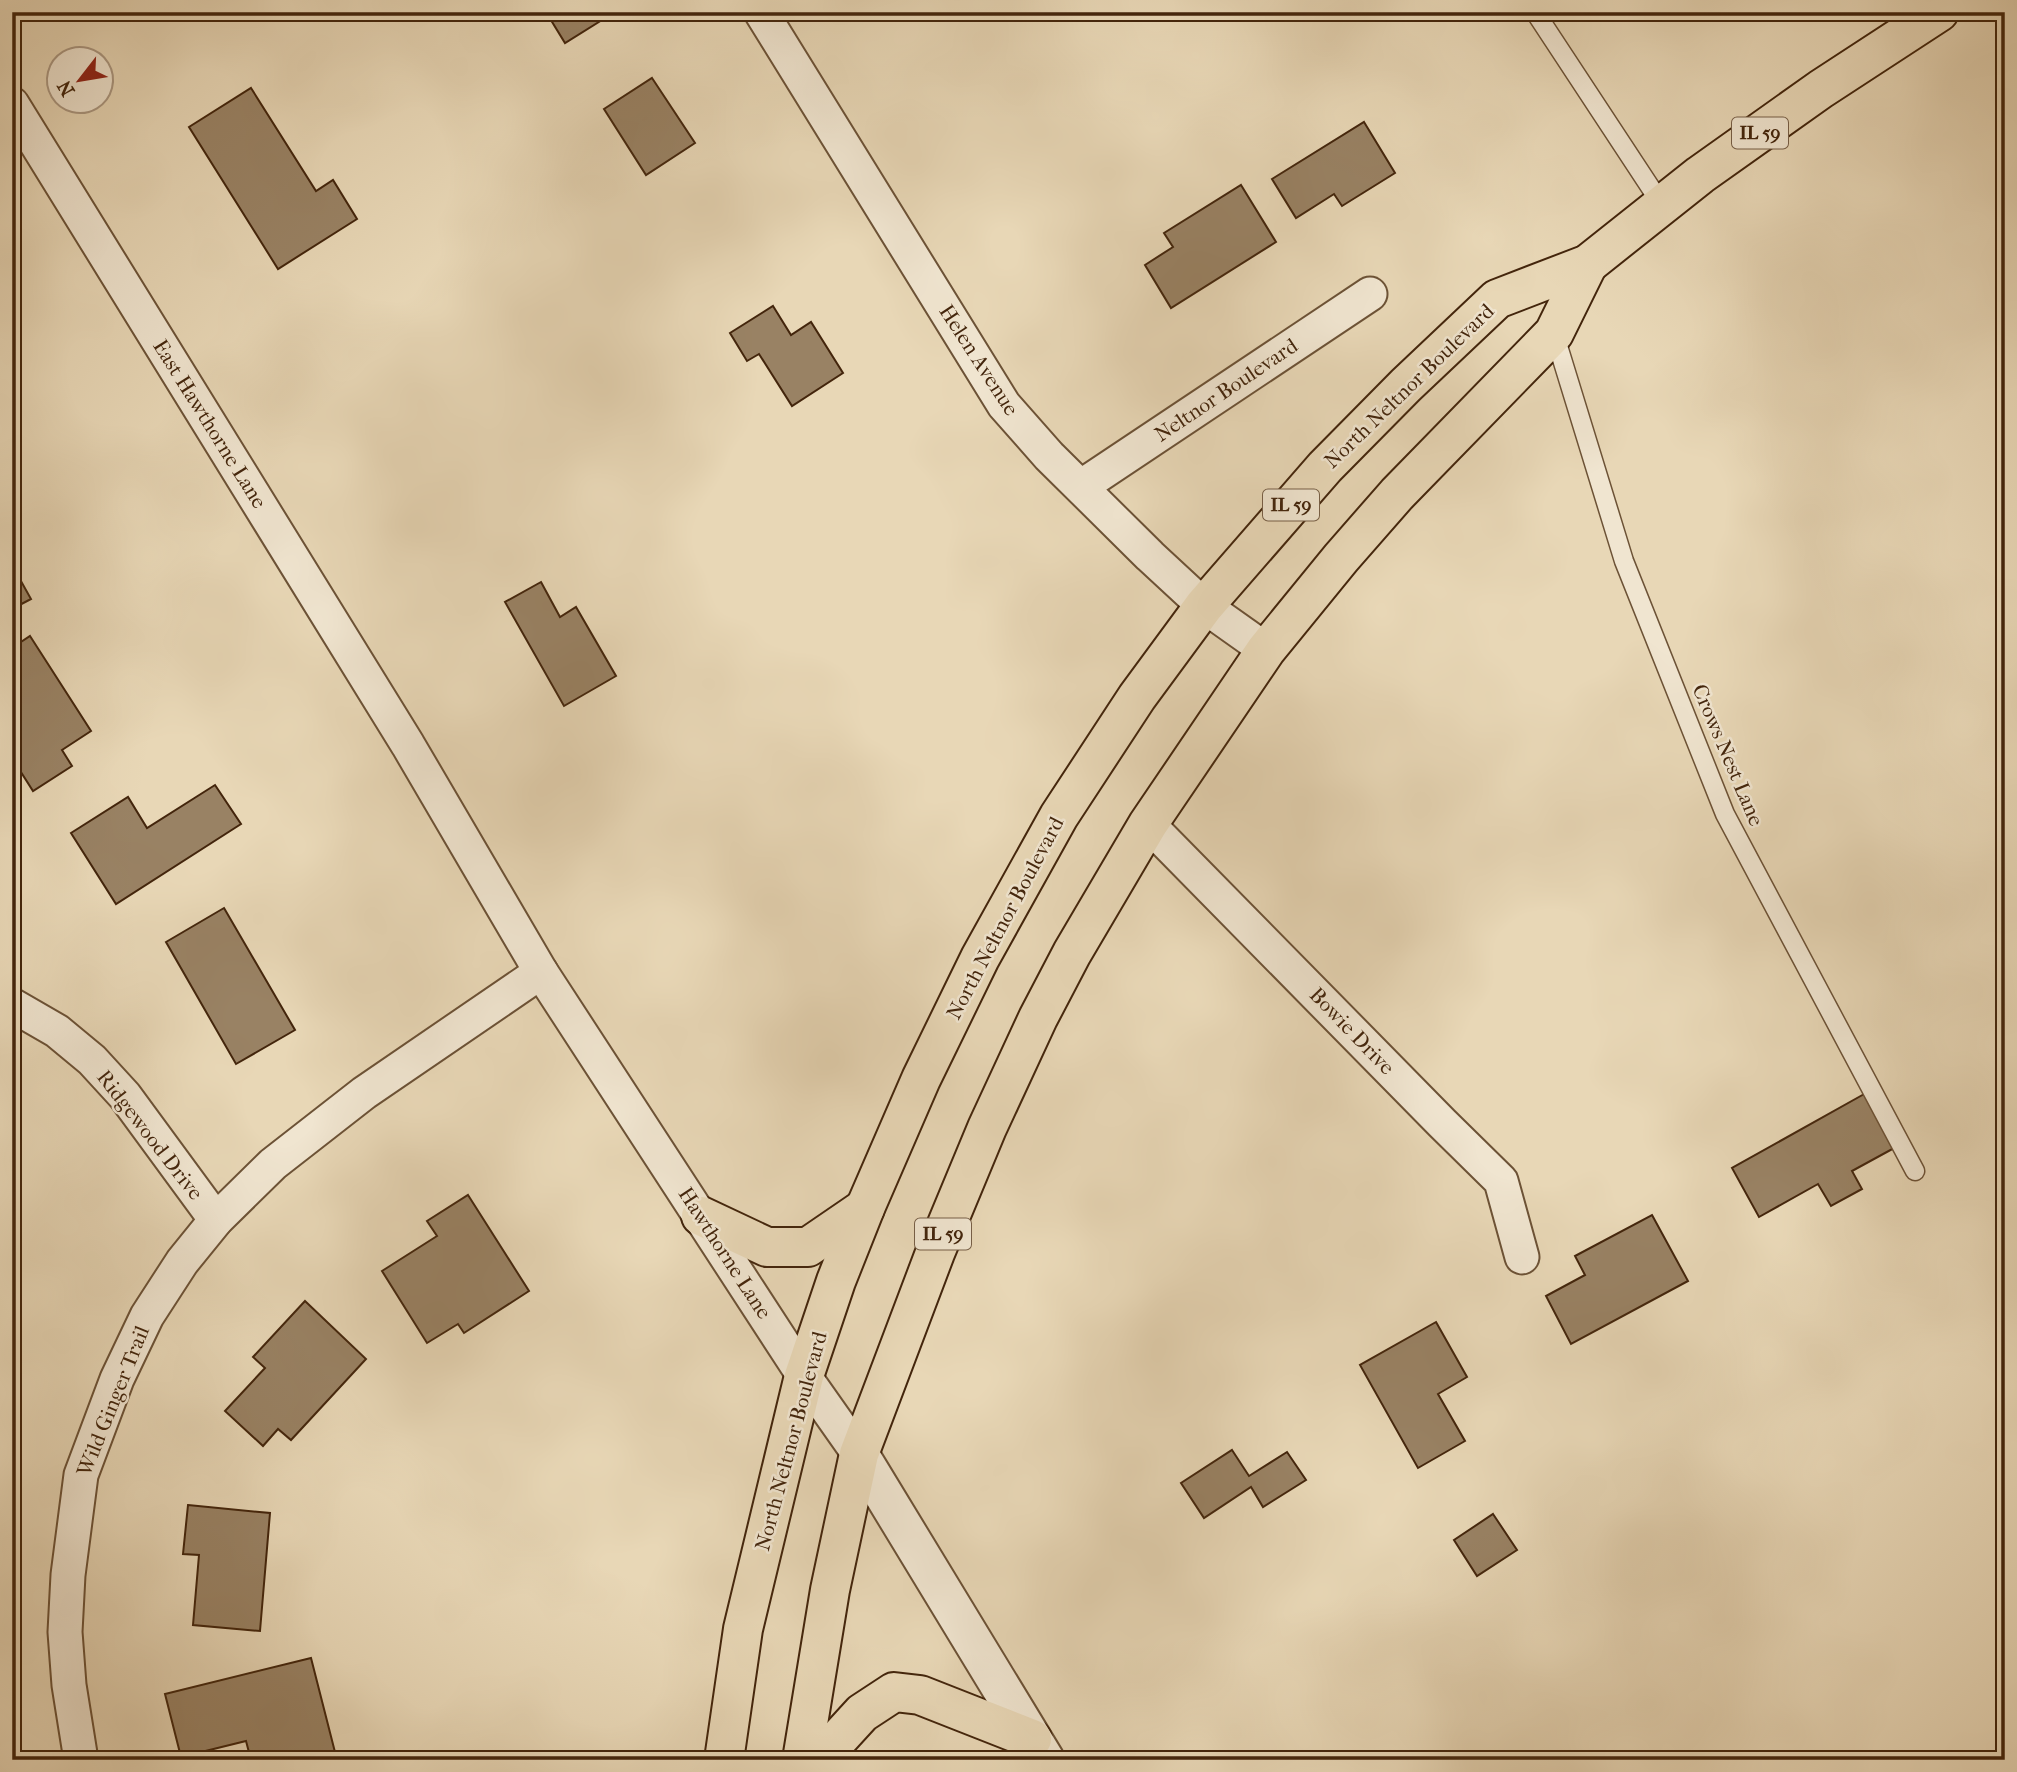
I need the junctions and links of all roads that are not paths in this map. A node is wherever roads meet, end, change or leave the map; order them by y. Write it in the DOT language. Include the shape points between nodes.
graph roads {
  1 [pos="761,12"];
  2 [pos="1535,12"];
  3 [pos="1938,12"];
  4 [pos="12,104"];
  5 [pos="1662,205"];
  6 [pos="1588,264"];
  7 [pos="1370,294"];
  8 [pos="1555,333"];
  9 [pos="1082,486"];
  10 [pos="1204,606"];
  11 [pos="1266,650"];
  12 [pos="408,745"];
  13 [pos="1148,824"];
  14 [pos="541,972"];
  15 [pos="12,1005"];
  16 [pos="1915,1171"];
  17 [pos="865,1208"];
  18 [pos="701,1216"];
  19 [pos="216,1220"];
  20 [pos="1522,1257"];
  21 [pos="804,1376"];
  22 [pos="859,1454"];
  23 [pos="1039,1749"];
  24 [pos="81,1760"];
  25 [pos="724,1760"];
  26 [pos="802,1760"];
  27 [pos="819,1760"];
  1 -- 9 [label="street, Helen Avenue" via="1004,405"];
  2 -- 5 [label="lane"];
  3 -- 5 [label="main road, North Neltnor Boulevard / IL 59" via="1821,89"];
  4 -- 12 [label="street, East Hawthorne Lane"];
  5 -- 6 [label="main road, North Neltnor Boulevard / IL 59"];
  6 -- 8 [label="main road, North Neltnor Boulevard / IL 59"];
  6 -- 10 [label="main road, North Neltnor Boulevard / IL 59" via="1497,299 1325,467"];
  7 -- 9 [label="street, Neltnor Boulevard"];
  8 -- 11 [label="main road, North Neltnor Boulevard / IL 59" via="1397,494"];
  8 -- 16 [label="lane, Crows Nest Lane" via="1623,561 1726,814"];
  9 -- 10 [label="street, Helen Avenue"];
  10 -- 11 [label="street, Helen Avenue"];
  10 -- 17 [label="main road, North Neltnor Boulevard / IL 59" via="1137,697 1052,828 980,958"];
  11 -- 13 [label="main road, North Neltnor Boulevard / IL 59"];
  12 -- 14 [label="street, Hawthorne Lane"];
  13 -- 20 [label="street, Bowie Drive" via="1501,1181"];
  13 -- 22 [label="main road, North Neltnor Boulevard / IL 59" via="1049,996 986,1128"];
  14 -- 18 [label="street, Hawthorne Lane"];
  14 -- 19 [label="street, Wild Ginger Trail" via="344,1108 273,1164"];
  15 -- 19 [label="street, Ridgewood Drive" via="57,1031 92,1060 125,1096"];
  17 -- 18 [label="main road" via="808,1247 767,1247"];
  17 -- 21 [label="main road, North Neltnor Boulevard / IL 59"];
  18 -- 21 [label="street, Hawthorne Lane"];
  19 -- 24 [label="street, Wild Ginger Trail" via="147,1316 117,1379 81,1475 65,1632"];
  21 -- 22 [label="street, Hawthorne Lane"];
  21 -- 25 [label="main road, North Neltnor Boulevard / IL 59" via="743,1629"];
  22 -- 23 [label="street, Hawthorne Lane"];
  22 -- 26 [label="main road, North Neltnor Boulevard / IL 59" via="830,1590"];
  23 -- 27 [label="main road" via="920,1695 894,1692 862,1713"];
}
